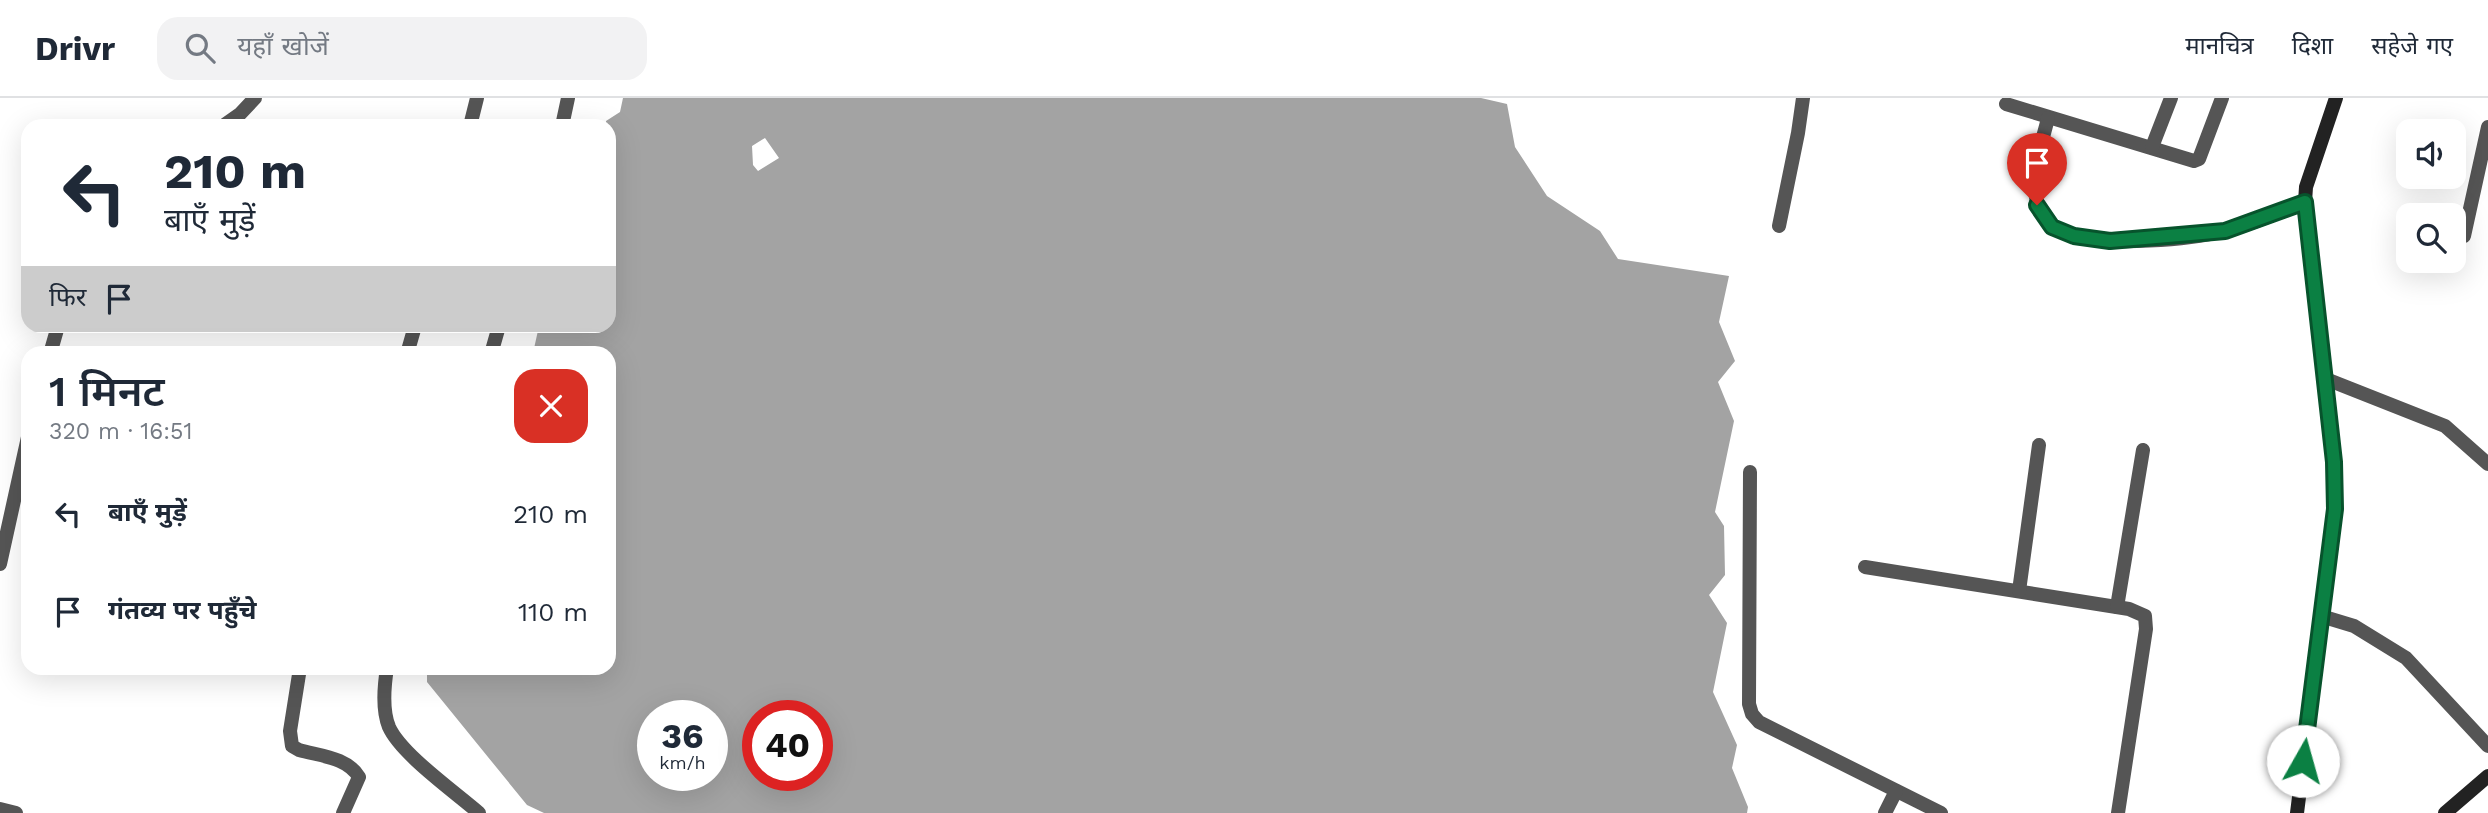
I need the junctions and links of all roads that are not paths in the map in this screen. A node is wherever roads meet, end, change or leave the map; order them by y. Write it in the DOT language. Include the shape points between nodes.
graph roads {
  1 [pos="255,98"];
  2 [pos="477,98"];
  3 [pos="568,98"];
  4 [pos="1803,98"];
  5 [pos="2171,98"];
  6 [pos="2222,98"];
  7 [pos="2336,98"];
  8 [pos="2007,104"];
  9 [pos="2048,118"];
  10 [pos="233,119"];
  11 [pos="472,119"];
  12 [pos="564,119"];
  13 [pos="2488,127"];
  14 [pos="2152,147"];
  15 [pos="2305,202"];
  16 [pos="1779,226"];
  17 [pos="2466,227"];
  18 [pos="2326,379"];
  19 [pos="2039,445"];
  20 [pos="2143,450"];
  21 [pos="2488,464"];
  22 [pos="21,469"];
  23 [pos="1750,472"];
  24 [pos="0,564"];
  25 [pos="1865,567"];
  26 [pos="2019,591"];
  27 [pos="2117,607"];
  28 [pos="2321,616"];
  29 [pos="299,675"];
  30 [pos="386,675"];
  31 [pos="2488,746"];
  32 [pos="2488,776"];
  33 [pos="1896,790"];
  34 [pos="0,809"];
  35 [pos="16,813"];
  36 [pos="343,813"];
  37 [pos="479,813"];
  38 [pos="1885,813"];
  39 [pos="1941,813"];
  40 [pos="2118,813"];
  41 [pos="2297,813"];
  42 [pos="2445,813"];
  1 -- 10 [label="street"];
  2 -- 11 [label="street"];
  3 -- 12 [label="street"];
  4 -- 16 [label="street"];
  5 -- 14 [label="street"];
  6 -- 14 [label="street" via="2199,159"];
  7 -- 15 [label="street"];
  8 -- 9 [label="street"];
  9 -- 14 [label="street"];
  9 -- 15 [label="street" via="2033,183 2037,205 2052,227 2074,236 2110,241 2199,236"];
  13 -- 17 [label="street"];
  15 -- 18 [label="street"];
  18 -- 21 [label="street" via="2445,425"];
  18 -- 28 [label="street" via="2335,509"];
  19 -- 26 [label="street"];
  20 -- 27 [label="street"];
  22 -- 24 [label="street"];
  23 -- 33 [label="street" via="1752,714 1759,722"];
  25 -- 26 [label="street"];
  26 -- 27 [label="street"];
  27 -- 40 [label="street" via="2145,616 2146,629"];
  28 -- 31 [label="street" via="2354,626 2406,658"];
  28 -- 41 [label="street"];
  29 -- 36 [label="street" via="292,746 355,770 359,776"];
  30 -- 37 [label="street" via="384,708 403,747"];
  32 -- 42 [label="street"];
  33 -- 38 [label="street"];
  33 -- 39 [label="street"];
  34 -- 35 [label="street"];
}
